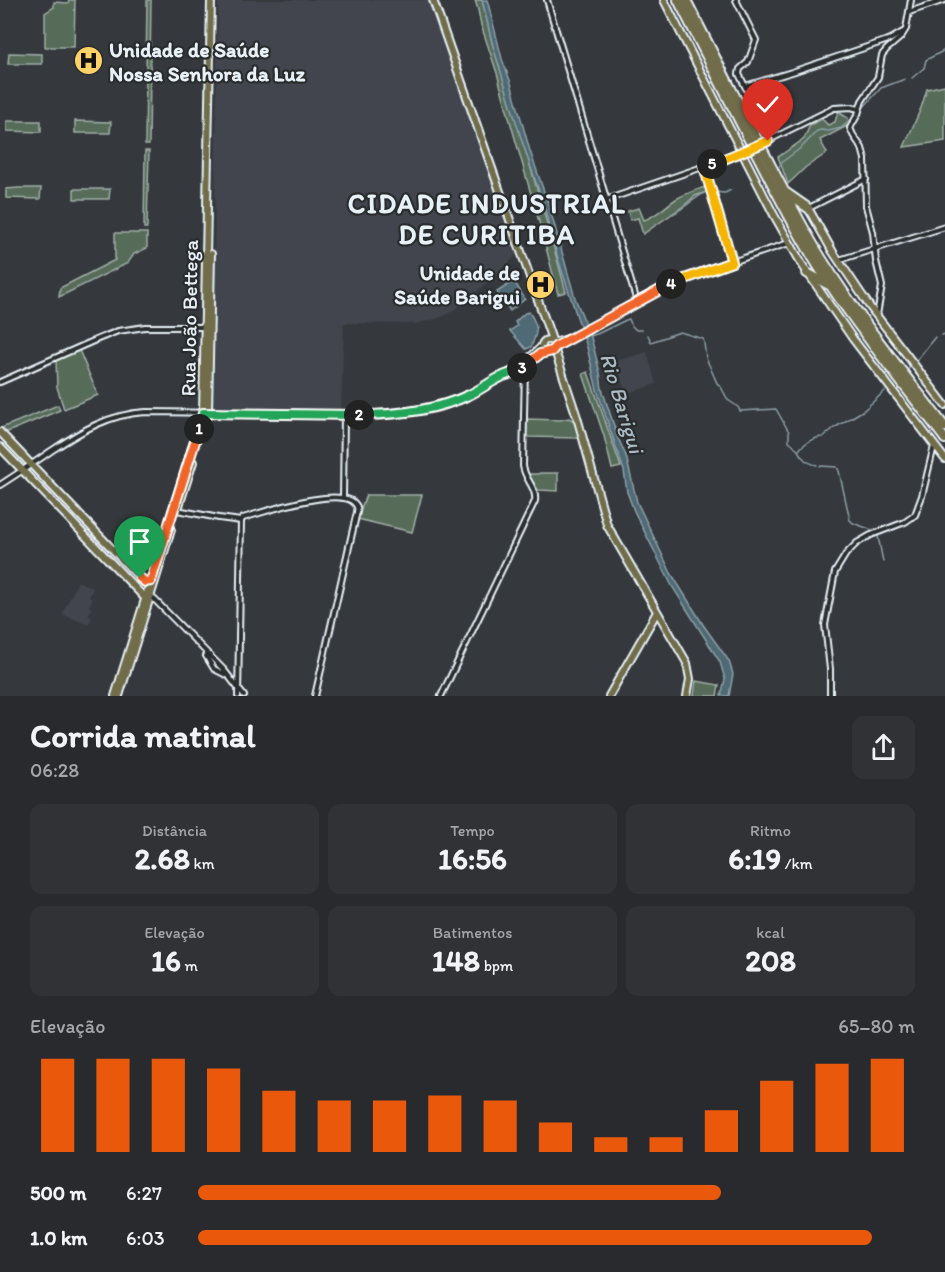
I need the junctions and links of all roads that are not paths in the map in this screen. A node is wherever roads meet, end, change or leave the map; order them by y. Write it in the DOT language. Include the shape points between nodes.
graph roads {
  1 [pos="213,0"];
  2 [pos="433,0"];
  3 [pos="547,0"];
  4 [pos="664,0"];
  5 [pos="678,0"];
  6 [pos="686,0"];
  7 [pos="736,0"];
  8 [pos="911,0"];
  9 [pos="945,0"];
  10 [pos="909,12"];
  11 [pos="905,30"];
  12 [pos="745,86"];
  13 [pos="859,110"];
  14 [pos="772,140"];
  15 [pos="754,142"];
  16 [pos="759,151"];
  17 [pos="741,153"];
  18 [pos="704,166"];
  19 [pos="866,179"];
  20 [pos="782,189"];
  21 [pos="606,200"];
  22 [pos="808,208"];
  23 [pos="945,227"];
  24 [pos="789,243"];
  25 [pos="875,248"];
  26 [pos="838,260"];
  27 [pos="732,262"];
  28 [pos="807,273"];
  29 [pos="830,285"];
  30 [pos="637,302"];
  31 [pos="877,316"];
  32 [pos="207,326"];
  33 [pos="549,346"];
  34 [pos="527,358"];
  35 [pos="525,366"];
  36 [pos="503,376"];
  37 [pos="0,382"];
  38 [pos="945,405"];
  39 [pos="206,413"];
  40 [pos="344,415"];
  41 [pos="945,427"];
  42 [pos="0,432"];
  43 [pos="945,439"];
  44 [pos="934,446"];
  45 [pos="0,447"];
  46 [pos="945,459"];
  47 [pos="31,465"];
  48 [pos="22,471"];
  49 [pos="0,485"];
  50 [pos="343,498"];
  51 [pos="175,514"];
  52 [pos="241,520"];
  53 [pos="121,558"];
  54 [pos="160,560"];
  55 [pos="112,564"];
  56 [pos="151,581"];
  57 [pos="148,597"];
  58 [pos="657,612"];
  59 [pos="121,684"];
  60 [pos="238,689"];
  61 [pos="115,696"];
  62 [pos="119,696"];
  63 [pos="238,696"];
  64 [pos="244,696"];
  65 [pos="315,696"];
  66 [pos="441,696"];
  67 [pos="609,696"];
  68 [pos="687,696"];
  69 [pos="830,696"];
  1 -- 32 [label="main road, Rua João Bettega"];
  2 -- 33 [label="main road" via="544,321"];
  3 -- 21 [label="street"];
  4 -- 17 [label="main road"];
  5 -- 15 [label="highway"];
  6 -- 15 [label="highway"];
  7 -- 12 [label="street" via="756,40 748,62 738,74"];
  8 -- 10 [label="street"];
  9 -- 10 [label="street"];
  10 -- 11 [label="street"];
  11 -- 12 [label="street" via="891,39"];
  11 -- 13 [label="street" via="884,53 878,77"];
  12 -- 14 [label="street"];
  13 -- 14 [label="street" via="834,108"];
  13 -- 19 [label="street" via="850,130 864,153"];
  14 -- 17 [label="street"];
  15 -- 16 [label="highway, bridge"];
  16 -- 20 [label="highway"];
  16 -- 29 [label="highway" via="794,226"];
  17 -- 18 [label="street"];
  17 -- 24 [label="main road"];
  18 -- 21 [label="street"];
  18 -- 27 [label="street"];
  19 -- 22 [label="street"];
  19 -- 25 [label="street" via="866,203"];
  20 -- 22 [label="highway"];
  20 -- 41 [label="highway" via="843,292"];
  21 -- 30 [label="street"];
  22 -- 26 [label="main road"];
  23 -- 25 [label="street"];
  24 -- 27 [label="street"];
  24 -- 28 [label="main road"];
  25 -- 26 [label="street"];
  25 -- 31 [label="street" via="882,286"];
  26 -- 31 [label="main road"];
  27 -- 30 [label="street" via="673,283"];
  28 -- 29 [label="highway"];
  28 -- 44 [label="main road"];
  29 -- 43 [label="highway"];
  30 -- 33 [label="street"];
  31 -- 38 [label="main road"];
  32 -- 37 [label="street" via="118,331"];
  32 -- 39 [label="main road, Rua João Bettega"];
  33 -- 34 [label="street"];
  33 -- 35 [label="street"];
  33 -- 58 [label="main road" via="577,417 606,520"];
  34 -- 35 [label="street"];
  34 -- 36 [label="street"];
  35 -- 36 [label="street"];
  35 -- 66 [label="street" via="523,464 536,495"];
  36 -- 40 [label="street" via="465,397 417,411"];
  39 -- 40 [label="street"];
  39 -- 47 [label="street" via="142,412 109,419 85,429"];
  39 -- 51 [label="main road, Rua João Bettega"];
  40 -- 50 [label="street"];
  42 -- 47 [label="main road"];
  44 -- 46 [label="main road"];
  44 -- 69 [label="street" via="915,515 860,541 835,572 825,625"];
  45 -- 48 [label="main road"];
  47 -- 48 [label="street"];
  47 -- 53 [label="main road"];
  48 -- 49 [label="street"];
  48 -- 55 [label="main road"];
  50 -- 52 [label="street" via="308,500"];
  50 -- 65 [label="street" via="357,507"];
  51 -- 52 [label="street"];
  51 -- 54 [label="main road, Rua João Bettega"];
  52 -- 60 [label="street"];
  53 -- 55 [label="main road"];
  53 -- 56 [label="main road" via="142,580"];
  54 -- 56 [label="main road, Rua João Bettega"];
  54 -- 57 [label="main road, Rua João Bettega"];
  55 -- 57 [label="main road"];
  56 -- 57 [label="main road, Rua João Bettega"];
  57 -- 59 [label="main road, Rua João Bettega"];
  57 -- 60 [label="street"];
  58 -- 67 [label="main road"];
  58 -- 68 [label="main road" via="688,666"];
  59 -- 61 [label="main road, Rua João Bettega"];
  59 -- 62 [label="main road, Rua João Bettega"];
  60 -- 63 [label="street"];
  60 -- 64 [label="street"];
}
